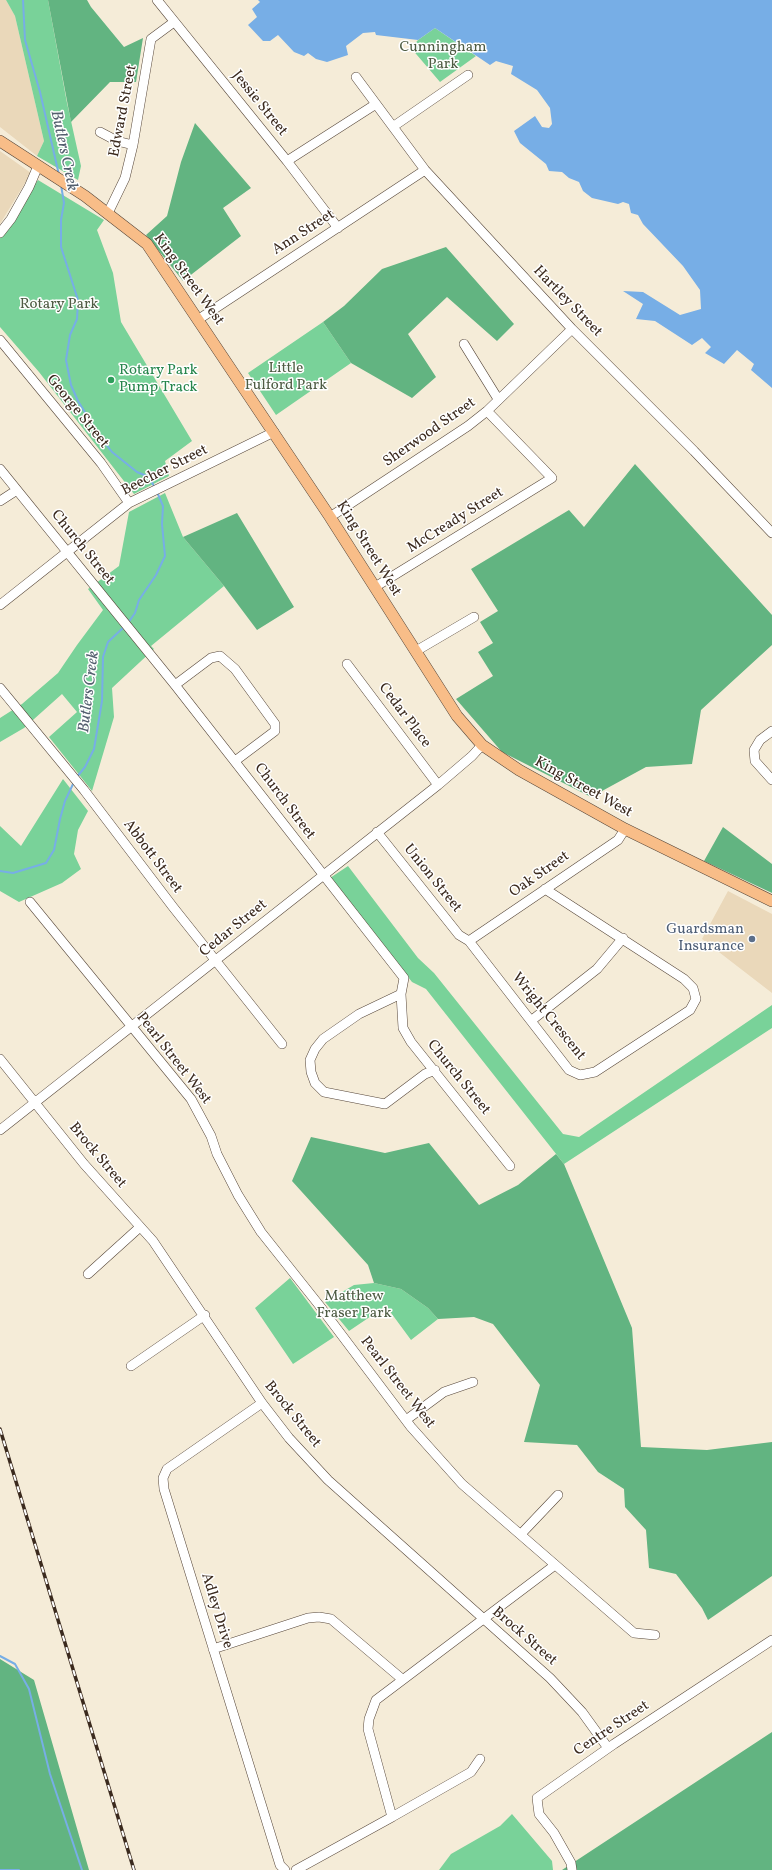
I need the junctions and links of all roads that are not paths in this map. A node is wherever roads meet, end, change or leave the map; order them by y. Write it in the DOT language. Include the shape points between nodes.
graph roads {
  1 [pos="157,0"];
  2 [pos="174,22"];
  3 [pos="468,75"];
  4 [pos="356,77"];
  5 [pos="376,104"];
  6 [pos="394,126"];
  7 [pos="100,132"];
  8 [pos="0,141"];
  9 [pos="133,145"];
  10 [pos="287,161"];
  11 [pos="38,166"];
  12 [pos="425,170"];
  13 [pos="108,213"];
  14 [pos="338,228"];
  15 [pos="0,233"];
  16 [pos="199,319"];
  17 [pos="572,329"];
  18 [pos="0,340"];
  19 [pos="464,344"];
  20 [pos="498,399"];
  21 [pos="487,411"];
  22 [pos="274,432"];
  23 [pos="0,469"];
  24 [pos="17,490"];
  25 [pos="0,501"];
  26 [pos="129,503"];
  27 [pos="330,517"];
  28 [pos="772,533"];
  29 [pos="66,552"];
  30 [pos="375,587"];
  31 [pos="0,605"];
  32 [pos="474,617"];
  33 [pos="416,651"];
  34 [pos="347,664"];
  35 [pos="175,685"];
  36 [pos="0,688"];
  37 [pos="772,731"];
  38 [pos="482,745"];
  39 [pos="235,761"];
  40 [pos="772,780"];
  41 [pos="438,785"];
  42 [pos="625,829"];
  43 [pos="377,832"];
  44 [pos="323,876"];
  45 [pos="545,889"];
  46 [pos="772,901"];
  47 [pos="30,902"];
  48 [pos="623,938"];
  49 [pos="469,941"];
  50 [pos="216,961"];
  51 [pos="401,994"];
  52 [pos="532,1020"];
  53 [pos="132,1027"];
  54 [pos="282,1044"];
  55 [pos="0,1058"];
  56 [pos="435,1070"];
  57 [pos="36,1103"];
  58 [pos="0,1130"];
  59 [pos="510,1166"];
  60 [pos="140,1228"];
  61 [pos="88,1274"];
  62 [pos="205,1316"];
  63 [pos="131,1366"];
  64 [pos="473,1382"];
  65 [pos="262,1403"];
  66 [pos="406,1420"];
  67 [pos="558,1495"];
  68 [pos="521,1534"];
  69 [pos="555,1565"];
  70 [pos="482,1619"];
  71 [pos="655,1635"];
  72 [pos="772,1640"];
  73 [pos="213,1649"];
  74 [pos="402,1679"];
  75 [pos="608,1748"];
  76 [pos="480,1759"];
  77 [pos="392,1817"];
  78 [pos="285,1870"];
  79 [pos="296,1870"];
  80 [pos="572,1870"];
  1 -- 2 [label="street, Jessie Street"];
  2 -- 9 [label="street, Edward Street" via="151,39"];
  2 -- 10 [label="street, Jessie Street"];
  3 -- 6 [label="street"];
  4 -- 5 [label="street, Hartley Street"];
  5 -- 6 [label="street, Hartley Street"];
  5 -- 10 [label="street"];
  6 -- 12 [label="street, Hartley Street"];
  7 -- 9 [label="street" via="117,141"];
  8 -- 11 [label="main road, King Street West"];
  9 -- 13 [label="street, Edward Street" via="125,178"];
  10 -- 14 [label="street, Jessie Street"];
  11 -- 13 [label="main road, King Street West"];
  11 -- 15 [label="street" via="11,219"];
  12 -- 14 [label="street, Ann Street"];
  12 -- 17 [label="street, Hartley Street"];
  13 -- 16 [label="main road, King Street West" via="147,244"];
  14 -- 16 [label="street, Ann Street"];
  16 -- 22 [label="main road, King Street West"];
  17 -- 20 [label="street, Sherwood Street"];
  17 -- 28 [label="street, Hartley Street"];
  18 -- 26 [label="street, George Street" via="101,463"];
  19 -- 20 [label="street"];
  20 -- 21 [label="street, Sherwood Street"];
  21 -- 27 [label="street, Sherwood Street" via="442,444"];
  21 -- 30 [label="street, McCready Street" via="552,478"];
  22 -- 26 [label="street, Beecher Street"];
  22 -- 27 [label="main road, King Street West"];
  23 -- 24 [label="street, Church Street"];
  24 -- 25 [label="street"];
  24 -- 29 [label="street, Church Street"];
  26 -- 29 [label="street, Beecher Street"];
  27 -- 30 [label="main road, King Street West"];
  29 -- 31 [label="street, Beecher Street"];
  29 -- 35 [label="street, Church Street"];
  30 -- 33 [label="main road, King Street West"];
  32 -- 33 [label="street"];
  33 -- 38 [label="main road, King Street West" via="457,716"];
  34 -- 41 [label="street, Cedar Place"];
  35 -- 39 [label="street, Church Street"];
  35 -- 39 [label="street" via="210,658 220,656 236,669 275,724 275,731"];
  36 -- 50 [label="street, Abbott Street" via="84,790"];
  37 -- 40 [label="street" via="760,740 754,750 755,761"];
  38 -- 41 [label="street, Cedar Street"];
  38 -- 42 [label="main road, King Street West" via="519,770"];
  39 -- 44 [label="street, Church Street"];
  41 -- 43 [label="street, Cedar Street"];
  42 -- 45 [label="street, Oak Street" via="618,840"];
  42 -- 46 [label="main road, King Street West"];
  43 -- 44 [label="street, Cedar Street"];
  43 -- 49 [label="street, Union Street" via="459,935"];
  44 -- 50 [label="street, Cedar Street"];
  44 -- 51 [label="street, Church Street" via="404,978"];
  45 -- 48 [label="street, Wright Crescent"];
  45 -- 49 [label="street, Oak Street"];
  47 -- 53 [label="street, Pearl Street West"];
  48 -- 52 [label="street" via="597,969"];
  48 -- 52 [label="street, Wright Crescent" via="684,979 693,988 696,999 690,1010 595,1072 580,1075 569,1070"];
  49 -- 52 [label="street, Wright Crescent"];
  50 -- 53 [label="street, Cedar Street"];
  50 -- 54 [label="street, Abbott Street"];
  51 -- 56 [label="street, Church Street" via="403,1028 411,1042"];
  51 -- 56 [label="street" via="359,1014 323,1040 310,1060 315,1083 324,1092 385,1104 425,1074"];
  53 -- 57 [label="street, Cedar Street"];
  53 -- 66 [label="street, Pearl Street West" via="191,1100 238,1195 261,1232 320,1305"];
  55 -- 57 [label="street, Brock Street"];
  56 -- 59 [label="street, Church Street"];
  57 -- 58 [label="street, Cedar Street"];
  57 -- 60 [label="street, Brock Street" via="84,1164"];
  60 -- 61 [label="street"];
  60 -- 62 [label="street, Brock Street" via="153,1241"];
  62 -- 63 [label="street"];
  62 -- 65 [label="street, Brock Street"];
  64 -- 66 [label="street" via="444,1392"];
  65 -- 70 [label="street, Brock Street" via="289,1438 328,1480"];
  65 -- 73 [label="street, Adley Drive" via="177,1461 167,1469 164,1478 164,1489"];
  66 -- 68 [label="street, Pearl Street West" via="462,1484"];
  67 -- 68 [label="street"];
  68 -- 69 [label="street, Pearl Street West"];
  69 -- 70 [label="street"];
  69 -- 71 [label="street, Pearl Street West" via="634,1633"];
  70 -- 74 [label="street"];
  70 -- 75 [label="street, Brock Street" via="550,1678 582,1712"];
  72 -- 75 [label="street, Centre Street"];
  73 -- 74 [label="street" via="308,1618 330,1618"];
  73 -- 78 [label="street, Adley Drive" via="280,1865"];
  74 -- 77 [label="street" via="376,1700 368,1729"];
  75 -- 80 [label="street, Centre Street" via="538,1798 539,1814 554,1833 571,1863"];
  76 -- 77 [label="street" via="471,1772"];
  77 -- 79 [label="street"];
}
